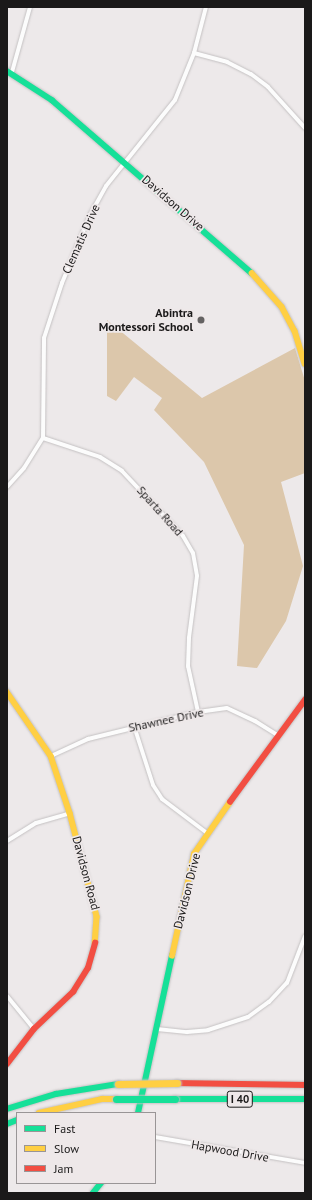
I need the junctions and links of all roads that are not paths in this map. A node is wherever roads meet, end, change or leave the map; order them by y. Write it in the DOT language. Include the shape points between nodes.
graph roads {
  1 [pos="30,7"];
  2 [pos="206,7"];
  3 [pos="194,53"];
  4 [pos="10,71"];
  5 [pos="305,128"];
  6 [pos="125,162"];
  7 [pos="305,364"];
  8 [pos="43,438"];
  9 [pos="7,487"];
  10 [pos="7,692"];
  11 [pos="305,700"];
  12 [pos="198,712"];
  13 [pos="134,726"];
  14 [pos="279,736"];
  15 [pos="51,756"];
  16 [pos="70,813"];
  17 [pos="206,833"];
  18 [pos="7,841"];
  19 [pos="305,936"];
  20 [pos="7,996"];
  21 [pos="157,1029"];
  22 [pos="34,1030"];
  23 [pos="7,1064"];
  24 [pos="305,1085"];
  25 [pos="305,1099"];
  26 [pos="7,1109"];
  27 [pos="44,1112"];
  28 [pos="138,1112"];
  29 [pos="156,1137"];
  30 [pos="305,1163"];
  31 [pos="100,1184"];
  32 [pos="93,1193"];
  1 -- 4 [label="street"];
  2 -- 3 [label="street, Clematis Drive"];
  3 -- 5 [label="street" via="227,62 251,74 273,92"];
  3 -- 6 [label="street, Clematis Drive" via="175,100"];
  4 -- 6 [label="main road, Davidson Drive" via="52,100"];
  6 -- 7 [label="main road, Davidson Drive" via="263,283 282,306 295,331"];
  6 -- 8 [label="street, Clematis Drive" via="106,186 90,215 62,283 44,338"];
  8 -- 9 [label="street" via="28,462"];
  8 -- 12 [label="street, Sparta Road" via="100,457 122,471 183,536 193,553 197,576 188,666"];
  10 -- 15 [label="main road, Davidson Road"];
  11 -- 14 [label="main road, Davidson Drive"];
  12 -- 13 [label="street, Shawnee Drive"];
  12 -- 14 [label="street, Shawnee Drive" via="226,708 255,721"];
  13 -- 15 [label="street, Shawnee Drive" via="88,739"];
  13 -- 17 [label="street" via="152,785 162,799"];
  14 -- 17 [label="main road, Davidson Drive"];
  15 -- 16 [label="main road, Davidson Road"];
  16 -- 18 [label="street" via="36,823"];
  16 -- 22 [label="main road, Davidson Road" via="97,917 96,941 88,968 74,992"];
  17 -- 21 [label="main road, Davidson Drive" via="194,854"];
  19 -- 21 [label="street" via="287,983 269,1002 248,1017 208,1030 187,1032"];
  20 -- 22 [label="street"];
  21 -- 28 [label="main road, Davidson Drive"];
  22 -- 23 [label="main road, Davidson Road"];
  24 -- 26 [label="main road, I 40, bridge" via="118,1084 56,1094"];
  25 -- 27 [label="main road, I 40, bridge" via="102,1099"];
  29 -- 30 [label="street, Hapwood Drive"];
  31 -- 32 [label="main road"];
}
